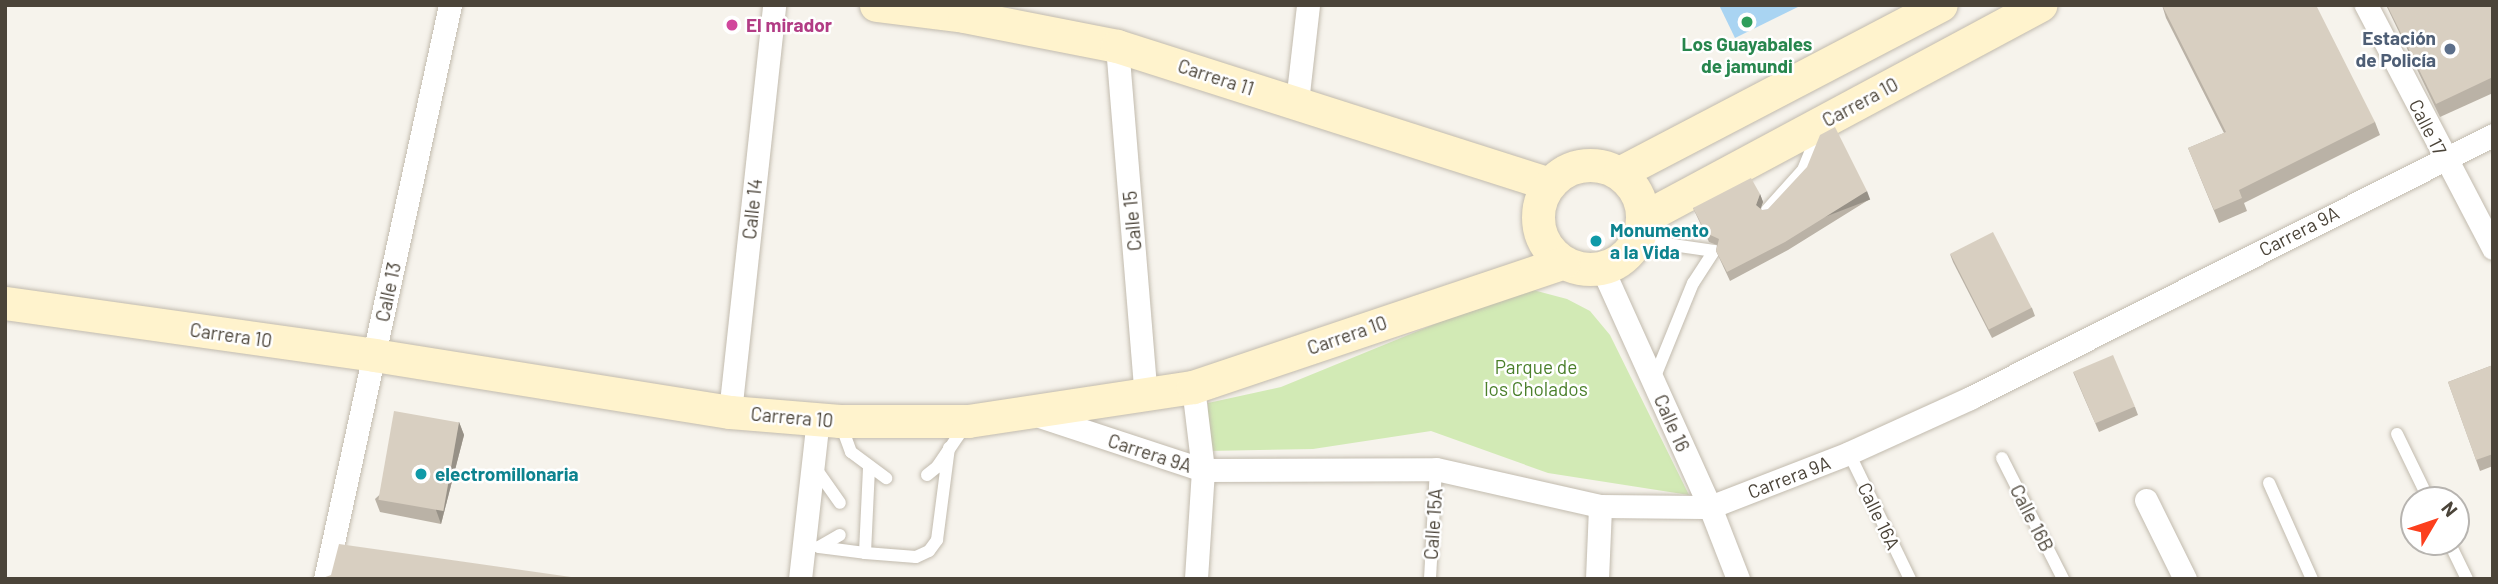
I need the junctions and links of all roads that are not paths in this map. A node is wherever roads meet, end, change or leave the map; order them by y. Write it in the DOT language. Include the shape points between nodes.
graph roads {
  1 [pos="450,5"];
  2 [pos="774,5"];
  3 [pos="876,5"];
  4 [pos="1308,5"];
  5 [pos="1941,5"];
  6 [pos="2040,5"];
  7 [pos="2366,5"];
  8 [pos="931,9"];
  9 [pos="972,10"];
  10 [pos="1117,46"];
  11 [pos="1297,102"];
  12 [pos="1823,122"];
  13 [pos="2493,135"];
  14 [pos="2444,159"];
  15 [pos="1619,173"];
  16 [pos="1549,184"];
  17 [pos="1767,210"];
  18 [pos="1640,229"];
  19 [pos="2493,248"];
  20 [pos="1564,262"];
  21 [pos="1602,268"];
  22 [pos="5,303"];
  23 [pos="374,355"];
  24 [pos="1653,381"];
  25 [pos="1193,387"];
  26 [pos="1146,396"];
  27 [pos="1025,411"];
  28 [pos="730,412"];
  29 [pos="829,420"];
  30 [pos="968,421"];
  31 [pos="2397,434"];
  32 [pos="949,448"];
  33 [pos="1849,453"];
  34 [pos="2002,458"];
  35 [pos="811,463"];
  36 [pos="869,467"];
  37 [pos="1436,469"];
  38 [pos="1203,470"];
  39 [pos="927,475"];
  40 [pos="887,478"];
  41 [pos="2269,483"];
  42 [pos="2422,486"];
  43 [pos="2146,500"];
  44 [pos="840,503"];
  45 [pos="1600,506"];
  46 [pos="1710,507"];
  47 [pos="840,535"];
  48 [pos="811,551"];
  49 [pos="866,554"];
  50 [pos="2456,556"];
  51 [pos="325,579"];
  52 [pos="800,579"];
  53 [pos="1196,579"];
  54 [pos="1430,579"];
  55 [pos="1597,579"];
  56 [pos="1738,579"];
  57 [pos="1910,579"];
  58 [pos="2063,579"];
  59 [pos="2185,579"];
  60 [pos="2312,579"];
  61 [pos="2467,579"];
  1 -- 23 [label="street, Calle 13"];
  2 -- 28 [label="street, Calle 14"];
  3 -- 8 [label="main road, Carrera 11"];
  4 -- 11 [label="street"];
  5 -- 15 [label="main road"];
  6 -- 12 [label="main road, Carrera 10"];
  7 -- 14 [label="street, Calle 17"];
  8 -- 9 [label="main road, Carrera 11"];
  9 -- 10 [label="main road, Carrera 11"];
  10 -- 11 [label="main road, Carrera 11"];
  10 -- 26 [label="street, Calle 15"];
  11 -- 16 [label="main road, Carrera 11"];
  12 -- 17 [label="lane" via="1802,170"];
  12 -- 18 [label="main road, Carrera 10"];
  13 -- 14 [label="street, Carrera 9A"];
  14 -- 19 [label="street, Calle 17"];
  14 -- 33 [label="street, Carrera 9A" via="1970,398"];
  15 -- 16 [label="main road" via="1595,164 1569,168"];
  15 -- 18 [label="main road" via="1637,192"];
  16 -- 20 [label="main road" via="1539,205 1539,228 1549,248"];
  18 -- 21 [label="main road" via="1623,258"];
  18 -- 24 [label="lane" via="1714,251 1693,283"];
  20 -- 21 [label="main road" via="1582,269"];
  20 -- 25 [label="main road, Carrera 10"];
  21 -- 24 [label="street, Calle 16"];
  22 -- 23 [label="main road, Carrera 10"];
  23 -- 28 [label="main road, Carrera 10"];
  23 -- 51 [label="street, Calle 13"];
  24 -- 46 [label="street, Calle 16"];
  25 -- 26 [label="main road, Carrera 10"];
  25 -- 38 [label="street"];
  26 -- 27 [label="main road, Carrera 10"];
  27 -- 30 [label="main road, Carrera 10"];
  27 -- 38 [label="street, Carrera 9A"];
  28 -- 29 [label="main road, Carrera 10"];
  29 -- 30 [label="main road, Carrera 10"];
  29 -- 35 [label="street"];
  29 -- 36 [label="lane" via="851,452"];
  30 -- 32 [label="lane"];
  31 -- 42 [label="lane"];
  32 -- 39 [label="lane"];
  32 -- 49 [label="lane" via="937,540 929,551 916,557"];
  33 -- 46 [label="street, Carrera 9A"];
  33 -- 57 [label="lane, Calle 16A"];
  34 -- 58 [label="lane, Calle 16B"];
  35 -- 44 [label="lane"];
  35 -- 48 [label="street"];
  36 -- 40 [label="lane"];
  36 -- 49 [label="lane"];
  37 -- 38 [label="street, Carrera 9A"];
  37 -- 45 [label="street, Carrera 9A"];
  37 -- 54 [label="lane, Calle 15A"];
  38 -- 53 [label="street"];
  41 -- 60 [label="lane"];
  43 -- 59 [label="street"];
  45 -- 46 [label="street, Carrera 9A"];
  45 -- 55 [label="street"];
  46 -- 56 [label="street, Calle 16"];
  47 -- 48 [label="lane"];
  48 -- 49 [label="lane"];
  48 -- 52 [label="street"];
  50 -- 61 [label="lane"];
}
